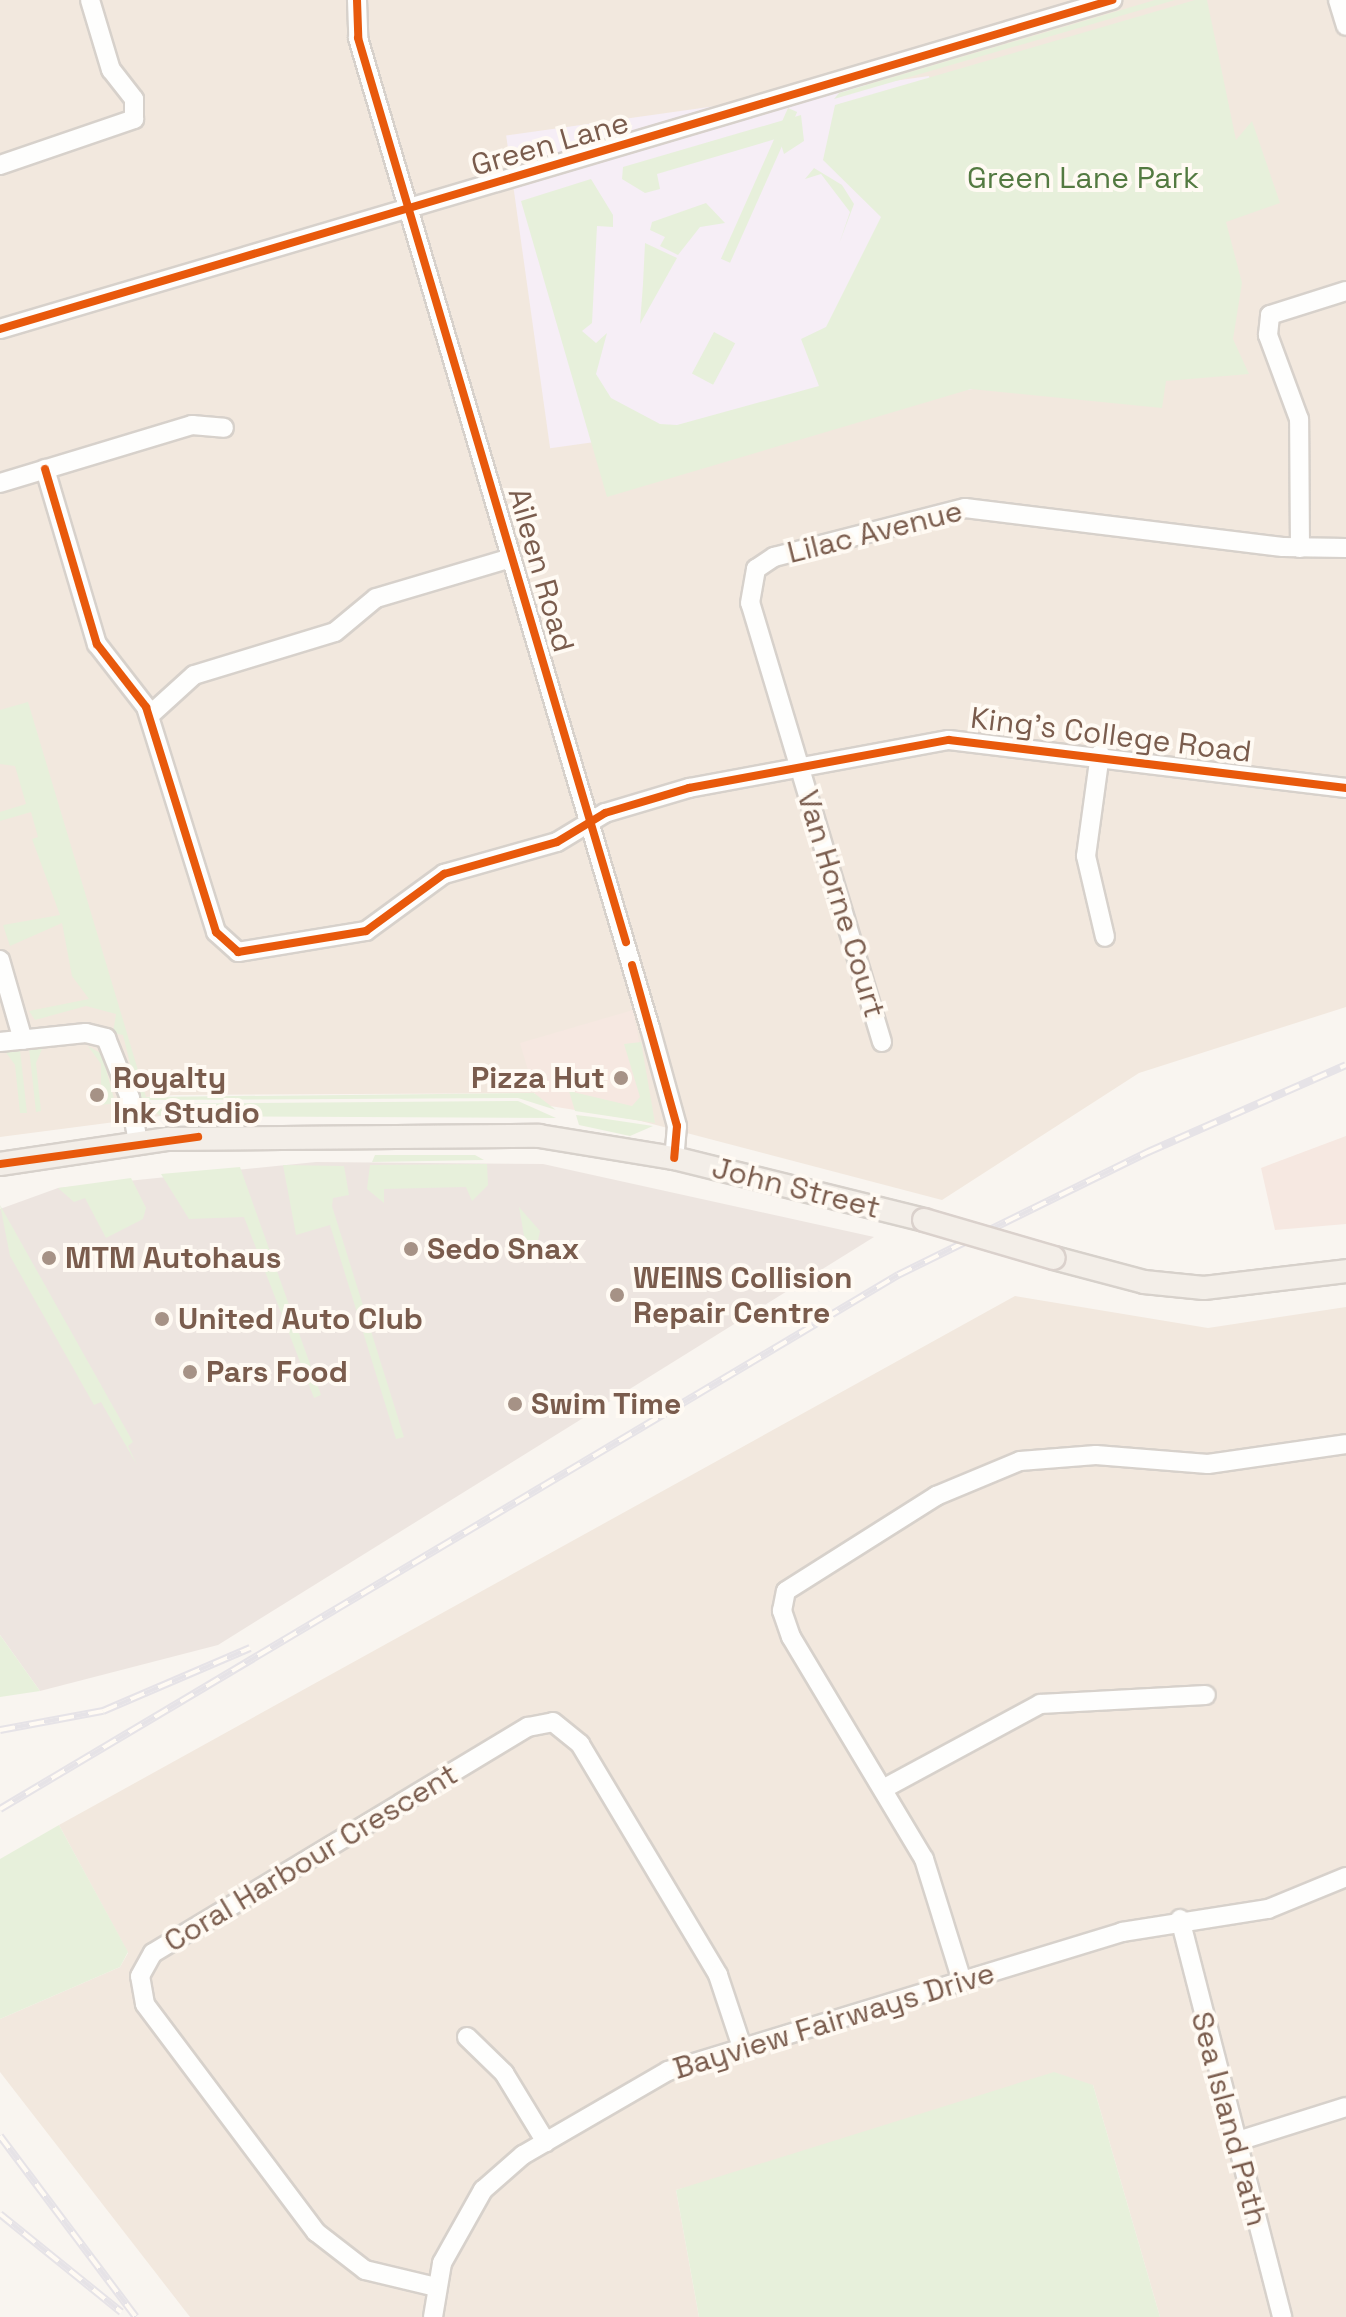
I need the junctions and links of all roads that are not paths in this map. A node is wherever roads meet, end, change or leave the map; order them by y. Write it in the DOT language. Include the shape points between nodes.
graph roads {
  1 [pos="90,0"];
  2 [pos="357,0"];
  3 [pos="1112,0"];
  4 [pos="1338,0"];
  5 [pos="1346,26"];
  6 [pos="0,165"];
  7 [pos="408,211"];
  8 [pos="1346,291"];
  9 [pos="0,329"];
  10 [pos="224,428"];
  11 [pos="45,469"];
  12 [pos="0,483"];
  13 [pos="1300,548"];
  14 [pos="1346,548"];
  15 [pos="511,558"];
  16 [pos="150,715"];
  17 [pos="1100,754"];
  18 [pos="799,767"];
  19 [pos="1346,788"];
  20 [pos="591,821"];
  21 [pos="1105,937"];
  22 [pos="0,960"];
  23 [pos="23,1040"];
  24 [pos="0,1042"];
  25 [pos="882,1042"];
  26 [pos="138,1142"];
  27 [pos="674,1158"];
  28 [pos="0,1164"];
  29 [pos="1346,1271"];
  30 [pos="1346,1444"];
  31 [pos="1206,1695"];
  32 [pos="883,1789"];
  33 [pos="1346,1877"];
  34 [pos="1180,1919"];
  35 [pos="962,1981"];
  36 [pos="467,2037"];
  37 [pos="742,2047"];
  38 [pos="1346,2107"];
  39 [pos="546,2142"];
  40 [pos="1235,2142"];
  41 [pos="436,2287"];
  42 [pos="433,2317"];
  43 [pos="1282,2317"];
  1 -- 6 [label="street" via="111,70 134,99 134,119"];
  2 -- 7 [label="street, Aileen Road" via="358,38"];
  3 -- 7 [label="street, Green Lane"];
  4 -- 5 [label="street"];
  7 -- 9 [label="street, Green Lane"];
  7 -- 15 [label="street, Aileen Road"];
  8 -- 13 [label="street" via="1270,315 1268,335 1299,419"];
  10 -- 11 [label="street" via="192,425"];
  11 -- 12 [label="street"];
  11 -- 16 [label="street" via="97,644"];
  13 -- 14 [label="street, Lilac Avenue"];
  13 -- 18 [label="street, Lilac Avenue" via="965,508 767,559 752,576 749,597"];
  15 -- 16 [label="street" via="376,598 335,632 194,675"];
  15 -- 20 [label="street, Aileen Road"];
  16 -- 20 [label="street, King's College Road" via="216,932 238,952 366,931 444,874 557,842"];
  17 -- 18 [label="street, King's College Road" via="949,740"];
  17 -- 19 [label="street, King's College Road"];
  17 -- 21 [label="street" via="1086,856"];
  18 -- 20 [label="street, King's College Road" via="702,785"];
  18 -- 25 [label="street, Van Horne Court"];
  20 -- 27 [label="street, Aileen Road" via="677,1126"];
  22 -- 23 [label="street"];
  23 -- 24 [label="street"];
  23 -- 26 [label="street" via="86,1033 106,1038 130,1098"];
  26 -- 27 [label="main road, John Street" via="539,1136"];
  26 -- 28 [label="main road, John Street"];
  27 -- 29 [label="main road, John Street, bridge" via="1144,1282 1204,1288"];
  30 -- 32 [label="street" via="1208,1464 1096,1455 1020,1461 965,1479 792,1583 782,1600 785,1624"];
  31 -- 32 [label="street" via="1040,1704"];
  32 -- 35 [label="street" via="924,1859"];
  33 -- 34 [label="street, Bayview Fairways Drive" via="1268,1909"];
  34 -- 35 [label="street, Bayview Fairways Drive"];
  34 -- 40 [label="street, Sea Island Path"];
  35 -- 37 [label="street, Bayview Fairways Drive"];
  36 -- 39 [label="street" via="504,2073"];
  37 -- 39 [label="street, Bayview Fairways Drive" via="668,2071"];
  37 -- 41 [label="street, Coral Harbour Crescent" via="718,1975 576,1738 553,1722 528,1727 153,1953 140,1976 145,2004 316,2232 365,2270"];
  38 -- 40 [label="street"];
  39 -- 41 [label="street, Bayview Fairways Drive" via="502,2171 465,2212"];
  40 -- 43 [label="street, Sea Island Path"];
  41 -- 42 [label="street, Bayview Fairways Drive"];
}
